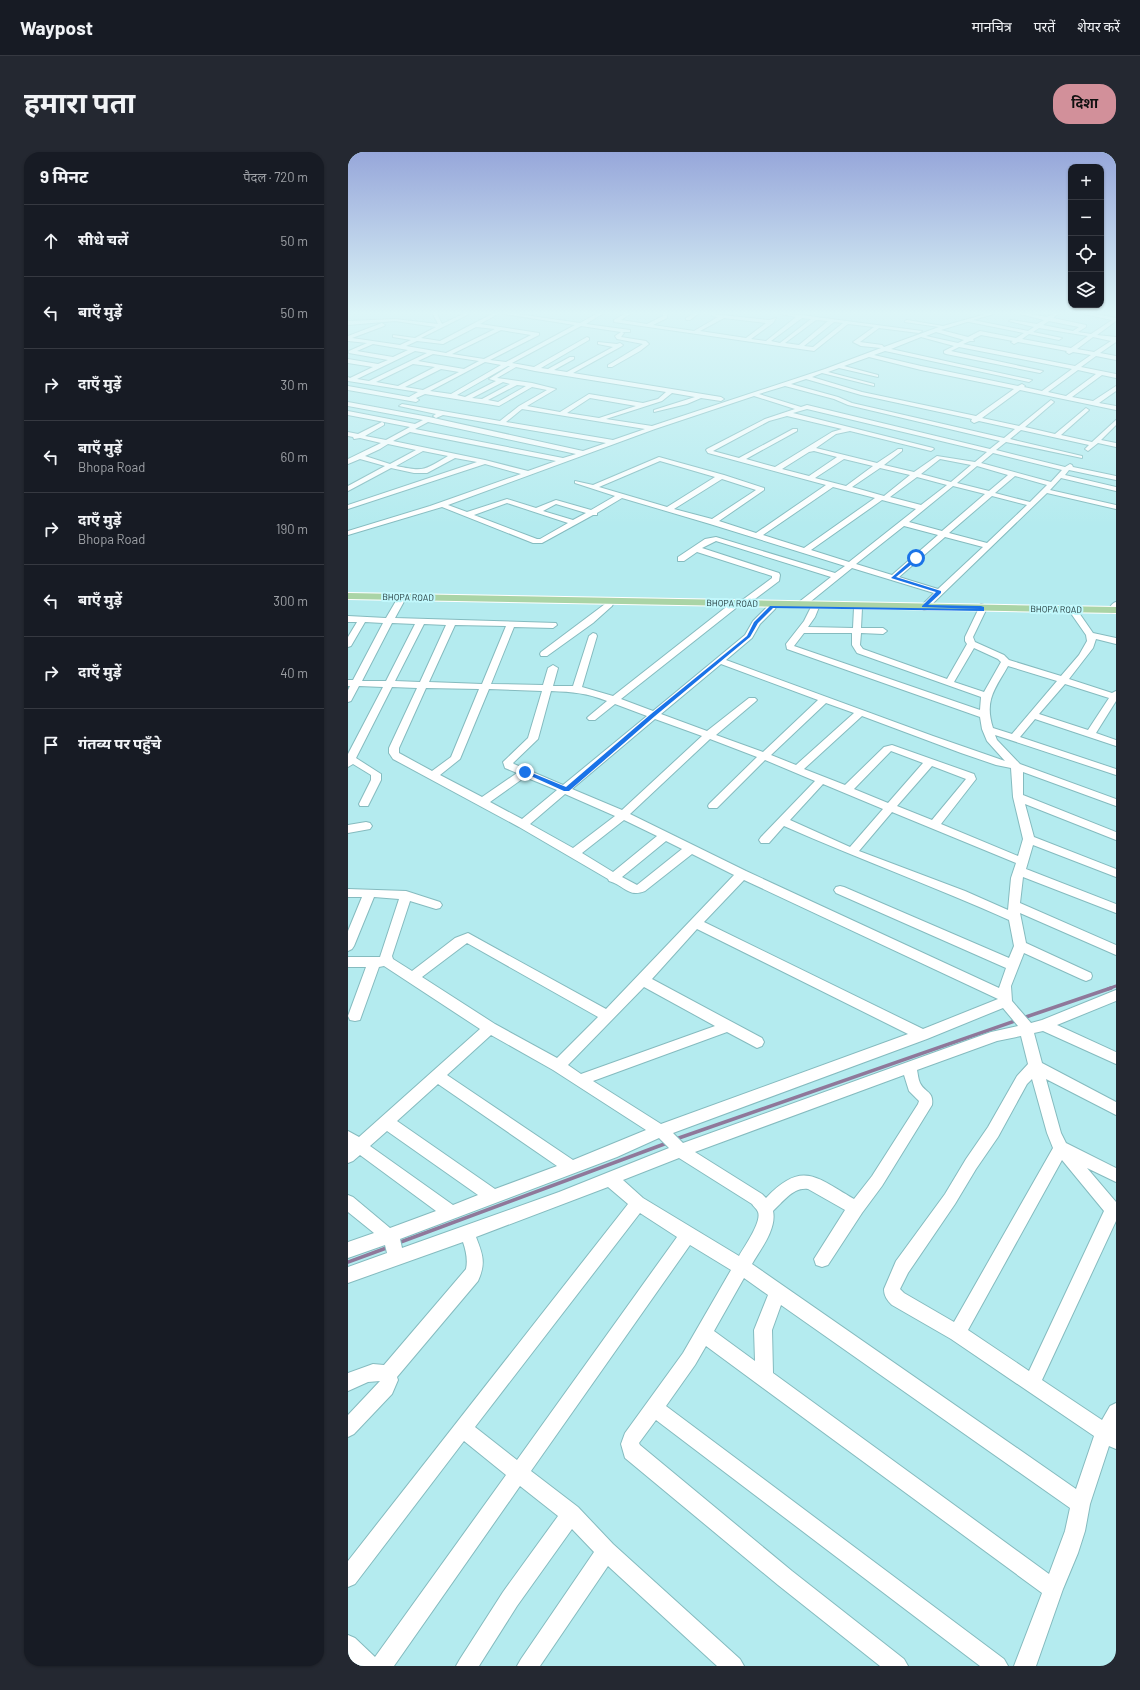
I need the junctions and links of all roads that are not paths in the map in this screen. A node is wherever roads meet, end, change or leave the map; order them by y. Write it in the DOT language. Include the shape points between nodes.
graph roads {
  1 [pos="386,385"];
  2 [pos="404,385"];
  3 [pos="439,385"];
  4 [pos="472,385"];
  5 [pos="494,385"];
  6 [pos="513,385"];
  7 [pos="525,385"];
  8 [pos="631,385"];
  9 [pos="783,385"];
  10 [pos="787,385"];
  11 [pos="833,385"];
  12 [pos="869,385"];
  13 [pos="1002,385"];
  14 [pos="1023,385"];
  15 [pos="1054,385"];
  16 [pos="1085,385"];
  17 [pos="532,386"];
  18 [pos="559,386"];
  19 [pos="400,387"];
  20 [pos="348,388"];
  21 [pos="1018,388"];
  22 [pos="1116,388"];
  23 [pos="600,390"];
  24 [pos="426,391"];
  25 [pos="671,391"];
  26 [pos="858,392"];
  27 [pos="1042,393"];
  28 [pos="755,394"];
  29 [pos="1010,394"];
  30 [pos="1094,394"];
  31 [pos="1018,395"];
  32 [pos="452,396"];
  33 [pos="588,396"];
  34 [pos="700,396"];
  35 [pos="1107,396"];
  36 [pos="467,398"];
  37 [pos="746,398"];
  38 [pos="1032,398"];
  39 [pos="1067,398"];
  40 [pos="1116,398"];
  41 [pos="410,399"];
  42 [pos="721,399"];
  43 [pos="839,399"];
  44 [pos="483,401"];
  45 [pos="424,402"];
  46 [pos="1094,403"];
  47 [pos="348,404"];
  48 [pos="395,404"];
  49 [pos="1058,404"];
  50 [pos="643,405"];
  51 [pos="521,407"];
  52 [pos="718,407"];
  53 [pos="805,408"];
  54 [pos="1079,408"];
  55 [pos="1116,408"];
  56 [pos="1086,410"];
  57 [pos="656,411"];
  58 [pos="1094,411"];
  59 [pos="442,412"];
  60 [pos="348,413"];
  61 [pos="562,413"];
  62 [pos="786,414"];
  63 [pos="361,416"];
  64 [pos="907,417"];
  65 [pos="978,418"];
  66 [pos="428,419"];
  67 [pos="600,419"];
  68 [pos="348,422"];
  69 [pos="502,422"];
  70 [pos="1116,422"];
  71 [pos="382,424"];
  72 [pos="416,426"];
  73 [pos="653,428"];
  74 [pos="894,428"];
  75 [pos="1021,428"];
  76 [pos="850,429"];
  77 [pos="409,430"];
  78 [pos="795,430"];
  79 [pos="961,430"];
  80 [pos="348,434"];
  81 [pos="595,434"];
  82 [pos="1057,435"];
  83 [pos="359,437"];
  84 [pos="881,437"];
  85 [pos="588,438"];
  86 [pos="1005,440"];
  87 [pos="386,442"];
  88 [pos="614,442"];
  89 [pos="1095,442"];
  90 [pos="348,443"];
  91 [pos="1116,445"];
  92 [pos="422,449"];
  93 [pos="810,449"];
  94 [pos="931,449"];
  95 [pos="900,450"];
  96 [pos="991,452"];
  97 [pos="584,453"];
  98 [pos="454,456"];
  99 [pos="843,456"];
  100 [pos="360,457"];
  101 [pos="1080,457"];
  102 [pos="562,460"];
  103 [pos="740,460"];
  104 [pos="348,462"];
  105 [pos="485,462"];
  106 [pos="976,464"];
  107 [pos="390,465"];
  108 [pos="877,465"];
  109 [pos="1067,468"];
  110 [pos="777,469"];
  111 [pos="1116,469"];
  112 [pos="425,471"];
  113 [pos="527,473"];
  114 [pos="916,474"];
  115 [pos="1013,474"];
  116 [pos="722,476"];
  117 [pos="1060,476"];
  118 [pos="1113,477"];
  119 [pos="810,478"];
  120 [pos="577,482"];
  121 [pos="953,483"];
  122 [pos="351,484"];
  123 [pos="832,484"];
  124 [pos="1052,484"];
  125 [pos="593,487"];
  126 [pos="348,488"];
  127 [pos="846,488"];
  128 [pos="1116,489"];
  129 [pos="1045,491"];
  130 [pos="991,493"];
  131 [pos="388,495"];
  132 [pos="621,496"];
  133 [pos="883,497"];
  134 [pos="1031,504"];
  135 [pos="442,505"];
  136 [pos="1116,507"];
  137 [pos="348,508"];
  138 [pos="922,508"];
  139 [pos="669,509"];
  140 [pos="536,511"];
  141 [pos="594,513"];
  142 [pos="468,514"];
  143 [pos="713,522"];
  144 [pos="903,523"];
  145 [pos="574,524"];
  146 [pos="348,525"];
  147 [pos="351,532"];
  148 [pos="944,534"];
  149 [pos="757,536"];
  150 [pos="988,546"];
  151 [pos="696,549"];
  152 [pos="805,551"];
  153 [pos="681,559"];
  154 [pos="850,565"];
  155 [pos="836,576"];
  156 [pos="893,578"];
  157 [pos="939,592"];
  158 [pos="348,596"];
  159 [pos="402,598"];
  160 [pos="348,599"];
  161 [pos="744,603"];
  162 [pos="609,604"];
  163 [pos="802,604"];
  164 [pos="733,606"];
  165 [pos="924,606"];
  166 [pos="772,607"];
  167 [pos="814,607"];
  168 [pos="858,608"];
  169 [pos="982,609"];
  170 [pos="1115,609"];
  171 [pos="1074,612"];
  172 [pos="348,619"];
  173 [pos="363,619"];
  174 [pos="389,620"];
  175 [pos="421,621"];
  176 [pos="452,622"];
  177 [pos="510,624"];
  178 [pos="553,625"];
  179 [pos="801,630"];
  180 [pos="856,630"];
  181 [pos="883,631"];
  182 [pos="1090,635"];
  183 [pos="593,636"];
  184 [pos="1116,641"];
  185 [pos="348,644"];
  186 [pos="972,644"];
  187 [pos="544,654"];
  188 [pos="719,660"];
  189 [pos="1006,662"];
  190 [pos="553,668"];
  191 [pos="1063,680"];
  192 [pos="949,682"];
  193 [pos="352,683"];
  194 [pos="390,684"];
  195 [pos="424,685"];
  196 [pos="485,687"];
  197 [pos="548,688"];
  198 [pos="577,689"];
  199 [pos="986,696"];
  200 [pos="1115,696"];
  201 [pos="348,699"];
  202 [pos="824,699"];
  203 [pos="614,700"];
  204 [pos="752,700"];
  205 [pos="860,713"];
  206 [pos="653,715"];
  207 [pos="984,715"];
  208 [pos="1033,715"];
  209 [pos="592,718"];
  210 [pos="987,729"];
  211 [pos="1090,734"];
  212 [pos="708,735"];
  213 [pos="1014,738"];
  214 [pos="1116,743"];
  215 [pos="764,756"];
  216 [pos="930,761"];
  217 [pos="349,762"];
  218 [pos="1016,766"];
  219 [pos="797,770"];
  220 [pos="525,772"];
  221 [pos="1116,772"];
  222 [pos="433,775"];
  223 [pos="822,780"];
  224 [pos="566,789"];
  225 [pos="847,790"];
  226 [pos="1018,797"];
  227 [pos="483,802"];
  228 [pos="1116,803"];
  229 [pos="364,804"];
  230 [pos="713,806"];
  231 [pos="889,807"];
  232 [pos="623,815"];
  233 [pos="782,821"];
  234 [pos="522,824"];
  235 [pos="934,825"];
  236 [pos="366,826"];
  237 [pos="348,829"];
  238 [pos="665,836"];
  239 [pos="1116,836"];
  240 [pos="1029,839"];
  241 [pos="765,840"];
  242 [pos="690,848"];
  243 [pos="852,852"];
  244 [pos="573,854"];
  245 [pos="1021,866"];
  246 [pos="1116,873"];
  247 [pos="742,874"];
  248 [pos="613,878"];
  249 [pos="840,890"];
  250 [pos="348,893"];
  251 [pos="370,893"];
  252 [pos="406,895"];
  253 [pos="436,905"];
  254 [pos="1014,905"];
  255 [pos="1116,909"];
  256 [pos="1015,918"];
  257 [pos="695,923"];
  258 [pos="348,946"];
  259 [pos="1020,946"];
  260 [pos="1116,950"];
  261 [pos="348,962"];
  262 [pos="374,962"];
  263 [pos="388,962"];
  264 [pos="1012,965"];
  265 [pos="1086,976"];
  266 [pos="412,978"];
  267 [pos="643,980"];
  268 [pos="1005,999"];
  269 [pos="1113,999"];
  270 [pos="355,1016"];
  271 [pos="607,1016"];
  272 [pos="1022,1022"];
  273 [pos="1044,1025"];
  274 [pos="729,1026"];
  275 [pos="490,1028"];
  276 [pos="922,1035"];
  277 [pos="757,1042"];
  278 [pos="1116,1058"];
  279 [pos="558,1066"];
  280 [pos="1035,1066"];
  281 [pos="909,1067"];
  282 [pos="437,1076"];
  283 [pos="580,1080"];
  284 [pos="1116,1109"];
  285 [pos="386,1122"];
  286 [pos="670,1140"];
  287 [pos="351,1147"];
  288 [pos="1061,1148"];
  289 [pos="571,1167"];
  290 [pos="1116,1175"];
  291 [pos="610,1179"];
  292 [pos="493,1197"];
  293 [pos="348,1202"];
  294 [pos="638,1203"];
  295 [pos="856,1208"];
  296 [pos="765,1209"];
  297 [pos="1114,1212"];
  298 [pos="450,1213"];
  299 [pos="467,1233"];
  300 [pos="688,1235"];
  301 [pos="393,1246"];
  302 [pos="348,1250"];
  303 [pos="822,1259"];
  304 [pos="742,1267"];
  305 [pos="348,1275"];
  306 [pos="778,1292"];
  307 [pos="704,1334"];
  308 [pos="957,1334"];
  309 [pos="387,1375"];
  310 [pos="764,1378"];
  311 [pos="348,1382"];
  312 [pos="1032,1383"];
  313 [pos="653,1407"];
  314 [pos="1116,1412"];
  315 [pos="348,1428"];
  316 [pos="462,1429"];
  317 [pos="1111,1435"];
  318 [pos="519,1473"];
  319 [pos="1080,1504"];
  320 [pos="571,1514"];
  321 [pos="606,1551"];
  322 [pos="348,1577"];
  323 [pos="1053,1589"];
  324 [pos="348,1645"];
  325 [pos="369,1666"];
  326 [pos="381,1666"];
  327 [pos="467,1666"];
  328 [pos="528,1666"];
  329 [pos="734,1666"];
  330 [pos="897,1666"];
  331 [pos="997,1666"];
  332 [pos="1025,1666"];
  1 -- 19 [label="street"];
  2 -- 19 [label="street"];
  3 -- 24 [label="street"];
  4 -- 32 [label="street"];
  5 -- 36 [label="street"];
  6 -- 44 [label="street"];
  7 -- 17 [label="street"];
  8 -- 25 [label="street"];
  9 -- 28 [label="street"];
  10 -- 43 [label="street"];
  11 -- 26 [label="street"];
  12 -- 26 [label="street" via="874,386"];
  13 -- 21 [label="street"];
  14 -- 21 [label="street"];
  15 -- 27 [label="street"];
  16 -- 39 [label="street"];
  17 -- 18 [label="street"];
  17 -- 44 [label="street" via="501,404"];
  18 -- 51 [label="street"];
  19 -- 24 [label="street"];
  20 -- 41 [label="street"];
  21 -- 27 [label="street"];
  21 -- 29 [label="street"];
  22 -- 35 [label="street"];
  23 -- 33 [label="street"];
  24 -- 32 [label="street"];
  24 -- 41 [label="street"];
  25 -- 34 [label="street"];
  25 -- 50 [label="street" via="662,399"];
  26 -- 43 [label="street"];
  26 -- 65 [label="street"];
  27 -- 38 [label="street"];
  27 -- 39 [label="street"];
  28 -- 37 [label="street"];
  28 -- 53 [label="street"];
  29 -- 31 [label="street"];
  29 -- 65 [label="street"];
  30 -- 35 [label="street"];
  32 -- 36 [label="street"];
  33 -- 50 [label="street"];
  33 -- 61 [label="street"];
  34 -- 42 [label="street"];
  34 -- 57 [label="street" via="691,402"];
  35 -- 40 [label="street"];
  35 -- 46 [label="street"];
  36 -- 44 [label="street"];
  37 -- 42 [label="street"];
  37 -- 52 [label="street"];
  39 -- 46 [label="street"];
  41 -- 45 [label="street"];
  42 -- 52 [label="street"];
  43 -- 53 [label="street"];
  43 -- 64 [label="street" via="850,404"];
  46 -- 55 [label="street"];
  47 -- 66 [label="street"];
  48 -- 59 [label="street"];
  49 -- 75 [label="street" via="1048,402"];
  50 -- 67 [label="street"];
  51 -- 61 [label="street"];
  51 -- 69 [label="street"];
  52 -- 73 [label="street"];
  53 -- 62 [label="street"];
  53 -- 74 [label="street"];
  54 -- 56 [label="street"];
  56 -- 58 [label="street"];
  56 -- 82 [label="street"];
  59 -- 66 [label="street"];
  59 -- 69 [label="street"];
  60 -- 63 [label="street"];
  61 -- 67 [label="street"];
  62 -- 76 [label="street"];
  62 -- 103 [label="street" via="767,420 709,450"];
  63 -- 68 [label="street"];
  63 -- 72 [label="street"];
  64 -- 74 [label="street"];
  64 -- 79 [label="street"];
  65 -- 75 [label="street" via="1002,421"];
  65 -- 79 [label="street"];
  66 -- 72 [label="street"];
  66 -- 97 [label="street"];
  67 -- 73 [label="street"];
  69 -- 85 [label="street"];
  70 -- 89 [label="street"];
  71 -- 83 [label="street"];
  72 -- 77 [label="street"];
  73 -- 88 [label="street"];
  74 -- 84 [label="street"];
  74 -- 96 [label="street"];
  75 -- 82 [label="street"];
  75 -- 86 [label="street"];
  76 -- 84 [label="street"];
  76 -- 93 [label="street" via="834,433"];
  77 -- 87 [label="street"];
  77 -- 102 [label="street"];
  78 -- 103 [label="street"];
  79 -- 86 [label="street"];
  80 -- 83 [label="street"];
  81 -- 85 [label="street"];
  82 -- 89 [label="street"];
  83 -- 87 [label="street"];
  83 -- 90 [label="street"];
  84 -- 94 [label="street"];
  85 -- 88 [label="street"];
  86 -- 96 [label="street"];
  86 -- 101 [label="street"];
  87 -- 92 [label="street"];
  87 -- 100 [label="street"];
  88 -- 97 [label="street"];
  89 -- 91 [label="street"];
  89 -- 101 [label="street"];
  92 -- 98 [label="street"];
  92 -- 107 [label="street"];
  93 -- 99 [label="street"];
  93 -- 110 [label="street"];
  95 -- 108 [label="street"];
  96 -- 106 [label="street"];
  96 -- 109 [label="street"];
  97 -- 102 [label="street"];
  98 -- 105 [label="street"];
  98 -- 112 [label="street"];
  99 -- 108 [label="street"];
  99 -- 119 [label="street"];
  100 -- 104 [label="street"];
  100 -- 107 [label="street"];
  101 -- 109 [label="street"];
  102 -- 113 [label="street"];
  103 -- 110 [label="street"];
  105 -- 113 [label="street"];
  105 -- 131 [label="street"];
  106 -- 114 [label="street" via="939,457"];
  106 -- 115 [label="street"];
  106 -- 121 [label="street"];
  107 -- 112 [label="street"];
  107 -- 122 [label="street"];
  108 -- 114 [label="street"];
  108 -- 127 [label="street"];
  109 -- 117 [label="street"];
  109 -- 118 [label="street"];
  110 -- 119 [label="street"];
  111 -- 118 [label="street"];
  112 -- 131 [label="street" via="395,488"];
  113 -- 135 [label="street"];
  114 -- 121 [label="street"];
  114 -- 133 [label="street"];
  115 -- 124 [label="street"];
  115 -- 130 [label="street"];
  116 -- 125 [label="street" via="659,459"];
  116 -- 139 [label="street"];
  116 -- 143 [label="street" via="762,489"];
  117 -- 124 [label="street"];
  117 -- 128 [label="street"];
  119 -- 123 [label="street"];
  120 -- 125 [label="street"];
  121 -- 130 [label="street"];
  121 -- 138 [label="street"];
  122 -- 126 [label="street"];
  123 -- 127 [label="street"];
  123 -- 149 [label="street"];
  124 -- 129 [label="street"];
  125 -- 132 [label="street"];
  127 -- 133 [label="street"];
  129 -- 134 [label="street"];
  129 -- 136 [label="street"];
  130 -- 134 [label="street"];
  130 -- 148 [label="street"];
  131 -- 137 [label="street"];
  132 -- 139 [label="street"];
  132 -- 141 [label="street"];
  133 -- 138 [label="street"];
  133 -- 152 [label="street"];
  134 -- 150 [label="street"];
  135 -- 142 [label="street"];
  135 -- 147 [label="street"];
  138 -- 144 [label="street"];
  139 -- 143 [label="street"];
  140 -- 141 [label="street" via="556,502"];
  140 -- 142 [label="street" via="507,501"];
  140 -- 145 [label="street"];
  141 -- 145 [label="street"];
  142 -- 145 [label="street" via="540,541"];
  143 -- 149 [label="street"];
  144 -- 148 [label="street"];
  144 -- 154 [label="street"];
  146 -- 147 [label="street" via="352,527"];
  148 -- 150 [label="street"];
  148 -- 156 [label="street"];
  149 -- 152 [label="street"];
  150 -- 157 [label="street"];
  151 -- 153 [label="street"];
  151 -- 155 [label="street" via="716,539"];
  151 -- 161 [label="street" via="776,575 776,579"];
  152 -- 154 [label="street"];
  154 -- 155 [label="street"];
  154 -- 156 [label="street"];
  155 -- 163 [label="street"];
  156 -- 157 [label="street"];
  157 -- 165 [label="street"];
  158 -- 159 [label="main road, BHOPA ROAD"];
  159 -- 160 [label="main road, BHOPA ROAD"];
  159 -- 161 [label="main road, BHOPA ROAD"];
  159 -- 162 [label="main road, BHOPA ROAD"];
  159 -- 174 [label="street"];
  161 -- 163 [label="main road, BHOPA ROAD"];
  162 -- 164 [label="main road, BHOPA ROAD"];
  162 -- 187 [label="street"];
  163 -- 165 [label="main road, BHOPA ROAD"];
  164 -- 166 [label="main road, BHOPA ROAD"];
  164 -- 203 [label="street"];
  165 -- 169 [label="main road, BHOPA ROAD"];
  166 -- 167 [label="main road, BHOPA ROAD"];
  166 -- 188 [label="street" via="756,623 749,636"];
  167 -- 168 [label="main road, BHOPA ROAD"];
  167 -- 179 [label="street" via="813,614"];
  168 -- 169 [label="main road, BHOPA ROAD"];
  168 -- 180 [label="street"];
  169 -- 170 [label="main road, BHOPA ROAD"];
  169 -- 171 [label="main road, BHOPA ROAD"];
  169 -- 186 [label="street" via="969,637"];
  170 -- 171 [label="main road, BHOPA ROAD"];
  171 -- 182 [label="street"];
  172 -- 173 [label="street"];
  173 -- 174 [label="street"];
  173 -- 185 [label="street"];
  174 -- 175 [label="street"];
  174 -- 193 [label="street"];
  175 -- 176 [label="street"];
  175 -- 194 [label="street"];
  176 -- 177 [label="street"];
  176 -- 195 [label="street"];
  177 -- 178 [label="street"];
  177 -- 196 [label="street"];
  179 -- 180 [label="street"];
  179 -- 207 [label="street" via="790,647"];
  180 -- 181 [label="street"];
  180 -- 192 [label="street" via="856,645 860,651"];
  182 -- 184 [label="street"];
  182 -- 191 [label="street" via="1092,642"];
  183 -- 198 [label="street"];
  186 -- 189 [label="street" via="1001,657"];
  186 -- 192 [label="street"];
  188 -- 202 [label="street"];
  188 -- 206 [label="street"];
  189 -- 191 [label="street"];
  189 -- 199 [label="street"];
  190 -- 197 [label="street"];
  191 -- 200 [label="street"];
  191 -- 208 [label="street"];
  192 -- 199 [label="street"];
  193 -- 194 [label="street"];
  193 -- 201 [label="street"];
  194 -- 195 [label="street"];
  194 -- 217 [label="street"];
  195 -- 196 [label="street"];
  195 -- 222 [label="street" via="400,733 394,753 397,757"];
  196 -- 197 [label="street"];
  196 -- 222 [label="street" via="455,759"];
  197 -- 198 [label="street"];
  197 -- 220 [label="street" via="533,739 508,762 509,766"];
  198 -- 203 [label="street"];
  199 -- 207 [label="street"];
  200 -- 211 [label="street"];
  202 -- 205 [label="street"];
  202 -- 215 [label="street"];
  203 -- 206 [label="street"];
  203 -- 209 [label="street"];
  204 -- 212 [label="street"];
  205 -- 218 [label="street" via="1000,763"];
  205 -- 219 [label="street"];
  206 -- 212 [label="street"];
  206 -- 224 [label="street"];
  207 -- 210 [label="street"];
  208 -- 211 [label="street"];
  208 -- 213 [label="street"];
  210 -- 213 [label="street"];
  210 -- 218 [label="street" via="996,747"];
  211 -- 214 [label="street"];
  212 -- 215 [label="street"];
  212 -- 232 [label="street"];
  213 -- 221 [label="street"];
  215 -- 219 [label="street"];
  215 -- 230 [label="street"];
  216 -- 225 [label="street" via="898,749 888,749"];
  216 -- 231 [label="street"];
  216 -- 235 [label="street" via="968,774 971,778"];
  217 -- 229 [label="street" via="373,771 377,777"];
  218 -- 226 [label="street"];
  218 -- 228 [label="street"];
  219 -- 223 [label="street"];
  220 -- 224 [label="street"];
  220 -- 227 [label="street"];
  222 -- 227 [label="street"];
  223 -- 225 [label="street"];
  223 -- 233 [label="street"];
  224 -- 232 [label="street"];
  224 -- 234 [label="street"];
  225 -- 231 [label="street"];
  226 -- 239 [label="street"];
  226 -- 240 [label="street"];
  227 -- 234 [label="street"];
  231 -- 235 [label="street"];
  231 -- 243 [label="street"];
  232 -- 238 [label="street"];
  232 -- 244 [label="street"];
  233 -- 241 [label="street"];
  233 -- 243 [label="street"];
  234 -- 244 [label="street"];
  235 -- 245 [label="street"];
  236 -- 237 [label="street"];
  238 -- 242 [label="street"];
  238 -- 248 [label="street"];
  240 -- 245 [label="street"];
  240 -- 246 [label="street"];
  242 -- 247 [label="street"];
  242 -- 248 [label="street" via="641,888 633,889"];
  243 -- 256 [label="street" via="962,894"];
  244 -- 248 [label="street"];
  245 -- 254 [label="street"];
  245 -- 255 [label="street"];
  247 -- 257 [label="street"];
  247 -- 268 [label="street"];
  249 -- 264 [label="street"];
  250 -- 251 [label="street"];
  251 -- 252 [label="street"];
  251 -- 258 [label="street"];
  252 -- 253 [label="street"];
  252 -- 263 [label="street" via="386,956"];
  254 -- 256 [label="street"];
  254 -- 260 [label="street"];
  256 -- 259 [label="street"];
  257 -- 267 [label="street"];
  257 -- 276 [label="street"];
  259 -- 264 [label="street"];
  259 -- 265 [label="street"];
  261 -- 262 [label="street"];
  262 -- 263 [label="street"];
  262 -- 270 [label="street"];
  263 -- 266 [label="street"];
  264 -- 268 [label="street" via="1005,986"];
  266 -- 271 [label="street" via="459,941 468,938"];
  266 -- 275 [label="street"];
  267 -- 271 [label="street"];
  267 -- 274 [label="street"];
  268 -- 272 [label="street"];
  268 -- 276 [label="street"];
  269 -- 273 [label="street"];
  271 -- 279 [label="street"];
  272 -- 273 [label="street"];
  272 -- 280 [label="street"];
  272 -- 281 [label="street" via="996,1036"];
  273 -- 278 [label="street"];
  274 -- 277 [label="street"];
  274 -- 283 [label="street"];
  275 -- 279 [label="street"];
  275 -- 282 [label="street"];
  276 -- 286 [label="street"];
  279 -- 283 [label="street"];
  280 -- 284 [label="street"];
  280 -- 288 [label="street" via="1054,1133"];
  280 -- 308 [label="street" via="1022,1080 993,1132 902,1267 892,1289 898,1300"];
  281 -- 286 [label="street"];
  281 -- 295 [label="street" via="914,1087 926,1102 877,1181"];
  282 -- 285 [label="street"];
  282 -- 289 [label="street"];
  283 -- 286 [label="street"];
  285 -- 287 [label="street"];
  285 -- 292 [label="street"];
  286 -- 289 [label="street"];
  286 -- 291 [label="street"];
  286 -- 296 [label="street" via="757,1199"];
  287 -- 298 [label="street"];
  288 -- 290 [label="street"];
  288 -- 297 [label="street"];
  288 -- 308 [label="street"];
  289 -- 292 [label="street"];
  291 -- 294 [label="street"];
  291 -- 299 [label="street"];
  292 -- 298 [label="street"];
  293 -- 301 [label="street"];
  294 -- 300 [label="street"];
  294 -- 316 [label="street"];
  295 -- 296 [label="street" via="803,1180 786,1188"];
  295 -- 303 [label="street"];
  296 -- 304 [label="street" via="763,1229"];
  297 -- 312 [label="street"];
  298 -- 301 [label="street"];
  299 -- 301 [label="street"];
  299 -- 309 [label="street" via="476,1268"];
  300 -- 304 [label="street"];
  300 -- 318 [label="street"];
  301 -- 302 [label="street"];
  301 -- 305 [label="street"];
  304 -- 306 [label="street"];
  304 -- 307 [label="street"];
  306 -- 310 [label="street" via="763,1330"];
  306 -- 319 [label="street"];
  307 -- 310 [label="street"];
  307 -- 313 [label="street" via="689,1359"];
  308 -- 312 [label="street"];
  309 -- 311 [label="street" via="382,1371 374,1372"];
  309 -- 315 [label="street" via="389,1380 386,1388"];
  310 -- 323 [label="street"];
  312 -- 317 [label="street"];
  313 -- 330 [label="street" via="631,1439 632,1451 785,1578"];
  313 -- 331 [label="street"];
  314 -- 317 [label="street"];
  316 -- 318 [label="street"];
  316 -- 322 [label="street"];
  317 -- 319 [label="street"];
  318 -- 320 [label="street"];
  318 -- 326 [label="street"];
  319 -- 323 [label="street" via="1075,1531"];
  320 -- 321 [label="street"];
  320 -- 327 [label="street" via="510,1598"];
  321 -- 328 [label="street"];
  321 -- 329 [label="street"];
  323 -- 332 [label="street"];
  324 -- 325 [label="street"];
}
